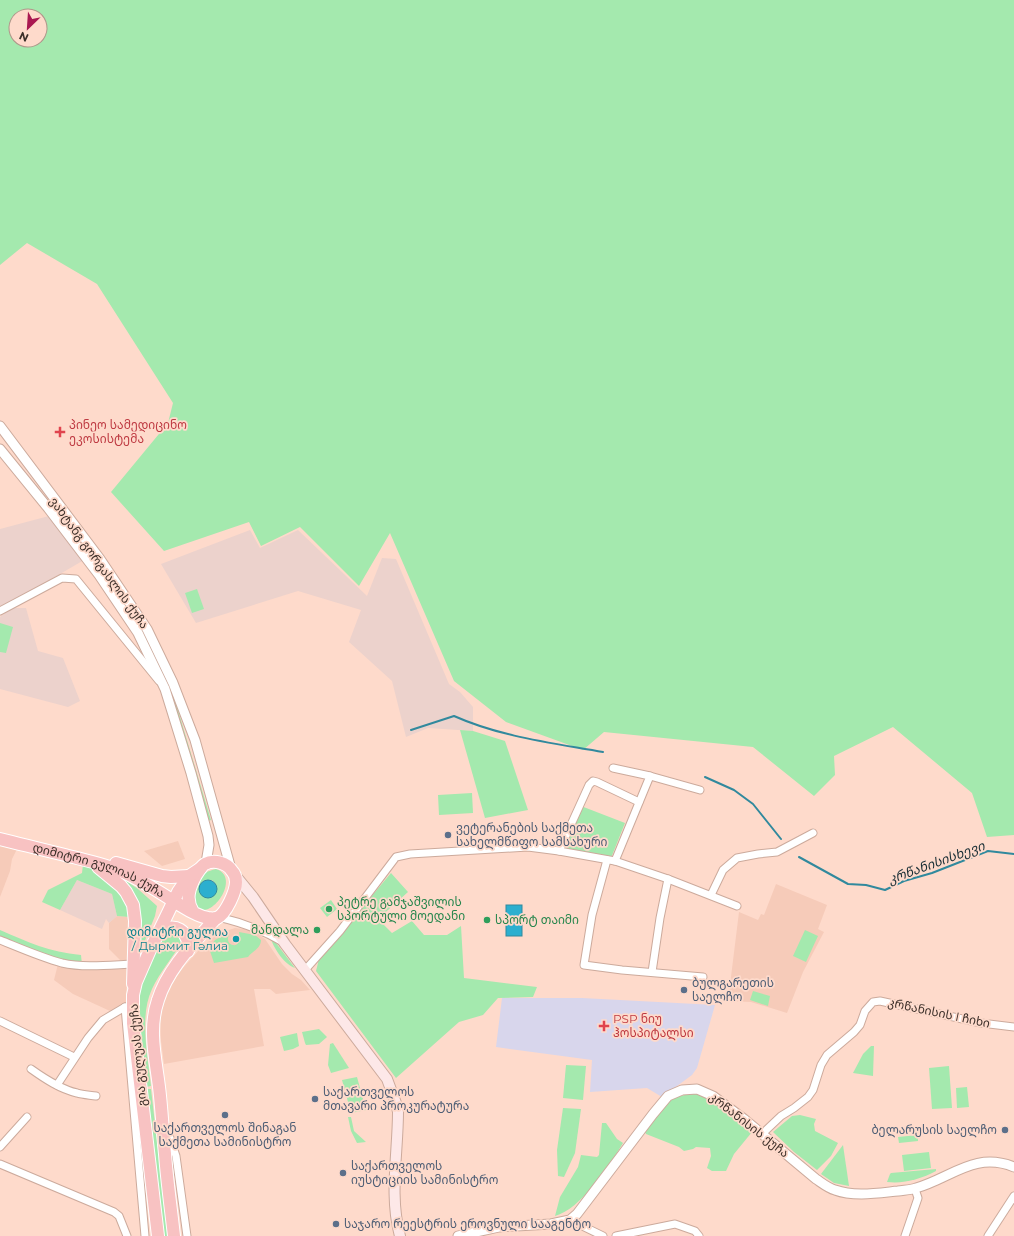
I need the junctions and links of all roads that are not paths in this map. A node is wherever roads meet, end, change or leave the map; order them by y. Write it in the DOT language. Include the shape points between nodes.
graph roads {
  1 [pos="0,426"];
  2 [pos="11,442"];
  3 [pos="0,450"];
  4 [pos="17,451"];
  5 [pos="8,459"];
  6 [pos="0,610"];
  7 [pos="165,689"];
  8 [pos="613,768"];
  9 [pos="650,776"];
  10 [pos="700,790"];
  11 [pos="639,802"];
  12 [pos="0,831"];
  13 [pos="813,833"];
  14 [pos="0,839"];
  15 [pos="559,851"];
  16 [pos="607,860"];
  17 [pos="90,861"];
  18 [pos="615,861"];
  19 [pos="203,865"];
  20 [pos="233,872"];
  21 [pos="189,876"];
  22 [pos="668,879"];
  23 [pos="711,895"];
  24 [pos="174,901"];
  25 [pos="737,906"];
  26 [pos="193,912"];
  27 [pos="217,918"];
  28 [pos="158,933"];
  29 [pos="0,940"];
  30 [pos="285,944"];
  31 [pos="188,951"];
  32 [pos="133,964"];
  33 [pos="305,970"];
  34 [pos="652,972"];
  35 [pos="703,977"];
  36 [pos="130,1003"];
  37 [pos="0,1021"];
  38 [pos="1014,1028"];
  39 [pos="74,1058"];
  40 [pos="31,1069"];
  41 [pos="57,1085"];
  42 [pos="96,1096"];
  43 [pos="162,1114"];
  44 [pos="27,1117"];
  45 [pos="762,1134"];
  46 [pos="0,1147"];
  47 [pos="0,1164"];
  48 [pos="1014,1166"];
  49 [pos="915,1189"];
  50 [pos="1014,1196"];
  51 [pos="570,1220"];
  52 [pos="127,1236"];
  53 [pos="145,1236"];
  54 [pos="158,1236"];
  55 [pos="174,1236"];
  56 [pos="187,1236"];
  57 [pos="400,1236"];
  58 [pos="458,1236"];
  59 [pos="604,1236"];
  60 [pos="616,1236"];
  61 [pos="699,1236"];
  62 [pos="905,1236"];
  63 [pos="988,1236"];
  1 -- 2 [label="street, ვახტანგ გორგასლის ქუჩა"];
  2 -- 3 [label="street" via="4,444"];
  2 -- 4 [label="street, ვახტანგ გორგასლის ქუჩა"];
  3 -- 5 [label="street, ვახტანგ გორგასლის ქუჩა"];
  4 -- 5 [label="street" via="14,457"];
  4 -- 20 [label="street, ვახტანგ გორგასლის ქუჩა" via="100,559 147,629 173,683 195,740"];
  5 -- 7 [label="street, ვახტანგ გორგასლის ქუჩა" via="108,588 138,633"];
  6 -- 7 [label="street" via="62,578 76,579"];
  7 -- 19 [label="street, ვახტანგ გორგასლის ქუჩა" via="208,836 209,845"];
  8 -- 9 [label="street"];
  9 -- 10 [label="street"];
  9 -- 11 [label="street"];
  11 -- 15 [label="street" via="593,781"];
  11 -- 18 [label="street"];
  12 -- 21 [label="highway, დიმიტრი გულიას ქუჩა" via="162,876"];
  13 -- 23 [label="street" via="777,852 737,858 723,870"];
  14 -- 17 [label="highway, დიმიტრი გულიას ქუჩა"];
  15 -- 16 [label="street"];
  15 -- 33 [label="street" via="528,847 396,857 340,931"];
  16 -- 18 [label="street"];
  16 -- 34 [label="street" via="592,915 584,965"];
  17 -- 24 [label="highway, დიმიტრი გულიას ქუჩა" via="125,873"];
  17 -- 32 [label="highway" via="115,880 130,899 135,920"];
  18 -- 22 [label="street"];
  19 -- 20 [label="highway" via="217,862 227,865"];
  19 -- 21 [label="highway, გია გულუას ქუჩა"];
  19 -- 26 [label="highway" via="189,893 188,902"];
  20 -- 27 [label="highway" via="236,884 233,896"];
  20 -- 30 [label="main road, ვახტანგ გორგასლის ქუჩა"];
  21 -- 24 [label="highway, გია გულუას ქუჩა"];
  22 -- 23 [label="street"];
  22 -- 34 [label="street"];
  23 -- 25 [label="street"];
  24 -- 26 [label="highway, დიმიტრი გულიას ქუჩა"];
  24 -- 28 [label="highway, გია გულუას ქუჩა"];
  26 -- 27 [label="highway"];
  27 -- 30 [label="street, ვახტანგ გორგასლის ქუჩა" via="264,932"];
  27 -- 31 [label="highway, გია გულუას ქუჩა"];
  28 -- 31 [label="highway" via="167,928 184,932 188,939"];
  28 -- 36 [label="highway, გია გულუას ქუჩა" via="136,982"];
  29 -- 32 [label="street" via="62,963 83,966"];
  30 -- 33 [label="main road, ვახტანგ გორგასლის ქუჩა"];
  31 -- 43 [label="highway, გია გულუას ქუჩა" via="163,987 153,1019 152,1030"];
  32 -- 36 [label="highway"];
  33 -- 57 [label="main road, ვახტანგ გორგასლის ქუჩა" via="387,1079 396,1103 398,1124 395,1191 396,1221"];
  34 -- 35 [label="street"];
  36 -- 39 [label="street" via="103,1020"];
  36 -- 53 [label="street, გია გულუას ქუჩა"];
  36 -- 54 [label="highway, გია გულუას ქუჩა"];
  37 -- 39 [label="street"];
  38 -- 45 [label="street, კრწანისის I ჩიხი" via="880,1001 873,1002 854,1032 827,1055 808,1097 780,1116"];
  39 -- 41 [label="street"];
  40 -- 41 [label="street"];
  41 -- 42 [label="street" via="76,1093"];
  43 -- 55 [label="highway, გია გულუას ქუჩა"];
  43 -- 56 [label="street, გია გულუას ქუჩა" via="176,1156"];
  44 -- 46 [label="street"];
  45 -- 49 [label="street, კრწანისის ქუჩა" via="816,1180 833,1190 856,1194"];
  45 -- 51 [label="street, კრწანისის ქუჩა" via="730,1107 704,1091 682,1090 668,1096"];
  47 -- 52 [label="street" via="114,1212 119,1216"];
  48 -- 49 [label="street, კრწანისის ქუჩა" via="1006,1163 976,1163"];
  49 -- 62 [label="street" via="918,1198"];
  50 -- 63 [label="street"];
  51 -- 58 [label="street" via="551,1224 499,1227"];
  51 -- 59 [label="street"];
  60 -- 61 [label="street" via="674,1224 695,1231"];
}
